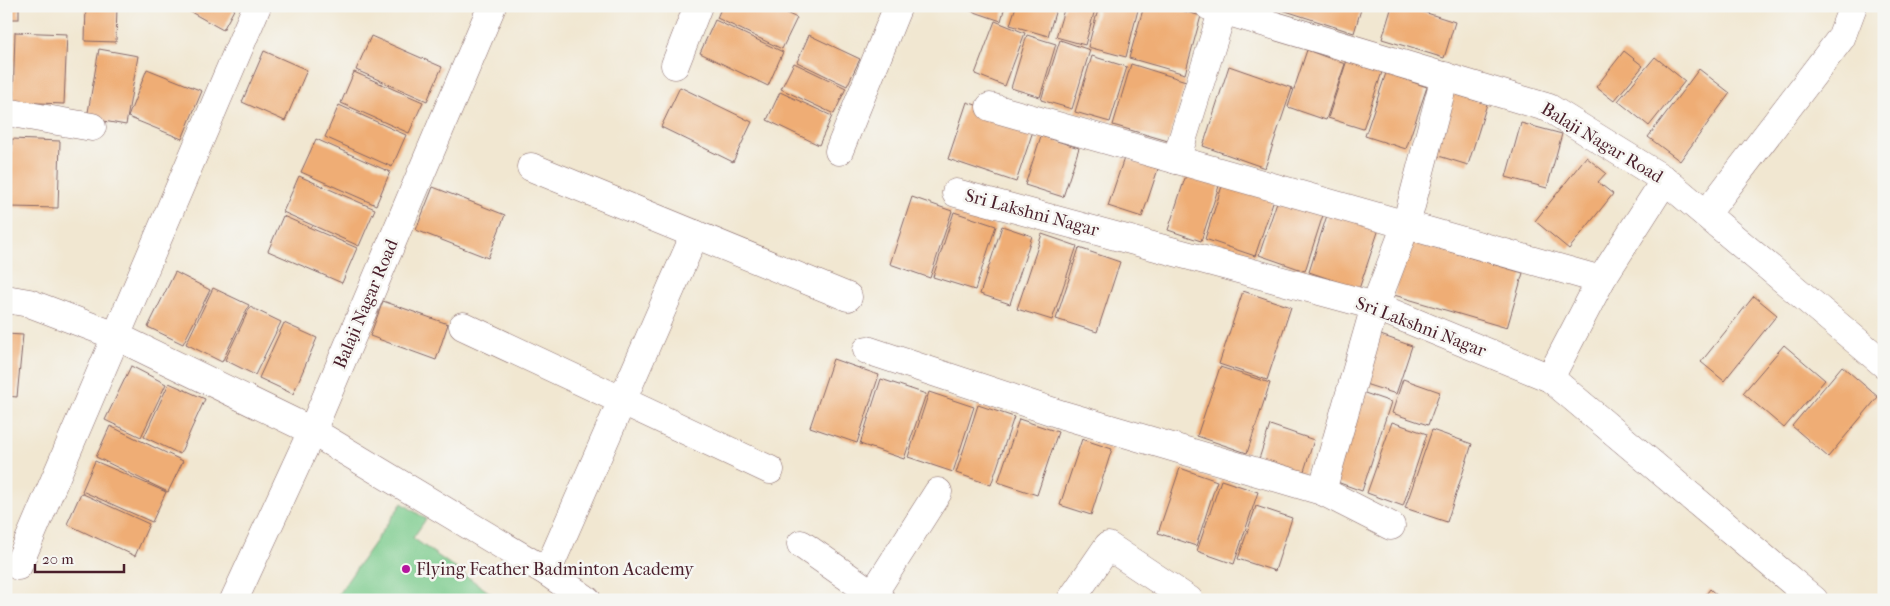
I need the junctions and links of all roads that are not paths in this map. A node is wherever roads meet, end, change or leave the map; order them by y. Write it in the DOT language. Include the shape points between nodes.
graph roads {
  1 [pos="257,6"];
  2 [pos="492,6"];
  3 [pos="698,6"];
  4 [pos="898,6"];
  5 [pos="1853,6"];
  6 [pos="1219,8"];
  7 [pos="675,66"];
  8 [pos="1445,76"];
  9 [pos="990,107"];
  10 [pos="6,112"];
  11 [pos="92,127"];
  12 [pos="840,151"];
  13 [pos="1176,160"];
  14 [pos="531,166"];
  15 [pos="1665,180"];
  16 [pos="956,193"];
  17 [pos="1706,214"];
  18 [pos="1406,225"];
  19 [pos="695,234"];
  20 [pos="1601,280"];
  21 [pos="848,297"];
  22 [pos="6,299"];
  23 [pos="1375,306"];
  24 [pos="463,326"];
  25 [pos="116,336"];
  26 [pos="866,350"];
  27 [pos="1884,364"];
  28 [pos="1550,378"];
  29 [pos="622,401"];
  30 [pos="312,431"];
  31 [pos="770,470"];
  32 [pos="1322,491"];
  33 [pos="938,492"];
  34 [pos="1391,526"];
  35 [pos="801,544"];
  36 [pos="18,566"];
  37 [pos="547,572"];
  38 [pos="877,597"];
  39 [pos="234,600"];
  40 [pos="587,600"];
  41 [pos="1071,600"];
  42 [pos="1189,600"];
  43 [pos="1814,600"];
  1 -- 25 [label="street"];
  2 -- 30 [label="street, Balaji Nagar Road"];
  3 -- 7 [label="street"];
  4 -- 12 [label="street"];
  5 -- 17 [label="street" via="1841,38"];
  6 -- 8 [label="street, Balaji Nagar Road"];
  6 -- 13 [label="street"];
  8 -- 15 [label="street, Balaji Nagar Road" via="1549,108"];
  8 -- 18 [label="street"];
  9 -- 13 [label="street"];
  10 -- 11 [label="street"];
  13 -- 18 [label="street"];
  14 -- 19 [label="street"];
  15 -- 17 [label="street, Balaji Nagar Road"];
  15 -- 20 [label="street"];
  16 -- 23 [label="street, Sri Lakshni Nagar"];
  17 -- 27 [label="street, Balaji Nagar Road"];
  18 -- 20 [label="street"];
  18 -- 23 [label="street"];
  19 -- 21 [label="street"];
  19 -- 29 [label="street"];
  20 -- 28 [label="street"];
  22 -- 25 [label="street" via="29,303"];
  23 -- 28 [label="street, Sri Lakshni Nagar"];
  23 -- 32 [label="street"];
  24 -- 29 [label="street"];
  25 -- 30 [label="street"];
  25 -- 36 [label="street"];
  26 -- 32 [label="street" via="1063,415"];
  28 -- 43 [label="street, Sri Lakshni Nagar"];
  29 -- 31 [label="street"];
  29 -- 37 [label="street"];
  30 -- 37 [label="street"];
  30 -- 39 [label="street, Balaji Nagar Road"];
  32 -- 34 [label="street"];
  33 -- 38 [label="street"];
  35 -- 38 [label="street"];
  37 -- 40 [label="street"];
  41 -- 42 [label="street" via="1108,546"];
}
